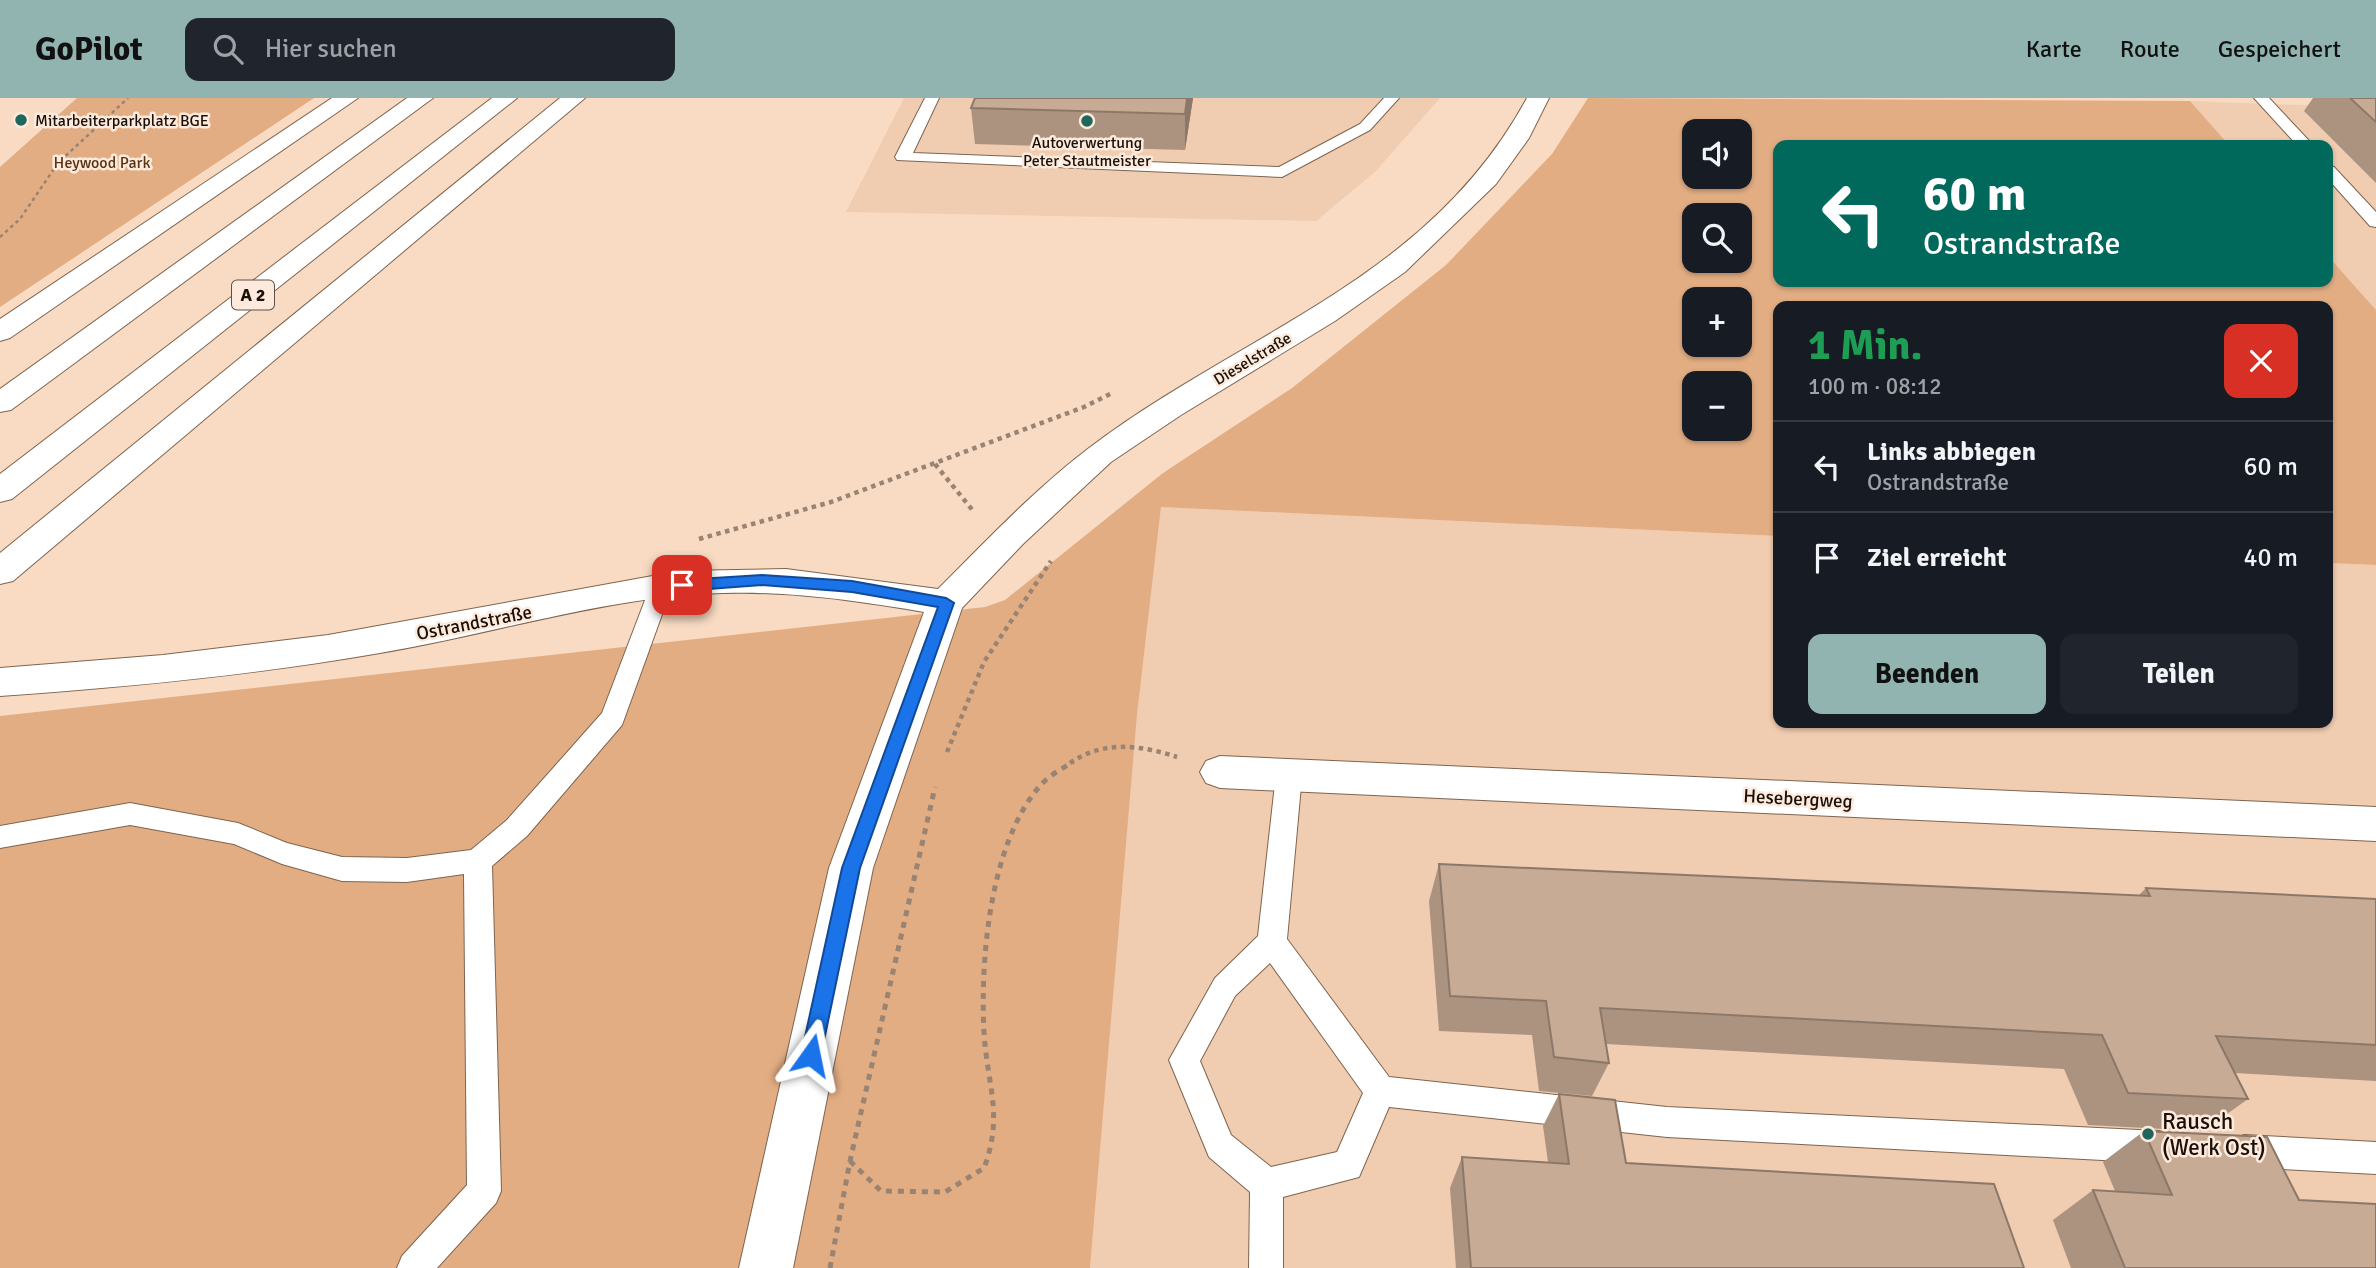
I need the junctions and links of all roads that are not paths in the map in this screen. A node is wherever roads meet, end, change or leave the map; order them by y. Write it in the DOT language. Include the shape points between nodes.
graph roads {
  1 [pos="347,98"];
  2 [pos="422,98"];
  3 [pos="506,98"];
  4 [pos="574,98"];
  5 [pos="932,98"];
  6 [pos="1392,98"];
  7 [pos="1538,98"];
  8 [pos="2261,98"];
  9 [pos="2300,140"];
  10 [pos="2333,175"];
  11 [pos="2376,222"];
  12 [pos="0,332"];
  13 [pos="0,403"];
  14 [pos="0,491"];
  15 [pos="0,572"];
  16 [pos="661,587"];
  17 [pos="946,603"];
  18 [pos="13,681"];
  19 [pos="1220,772"];
  20 [pos="1289,775"];
  21 [pos="2376,824"];
  22 [pos="0,836"];
  23 [pos="478,861"];
  24 [pos="1272,942"];
  25 [pos="1380,1091"];
  26 [pos="2376,1158"];
  27 [pos="1267,1184"];
  28 [pos="414,1268"];
  29 [pos="766,1268"];
  30 [pos="1266,1268"];
  1 -- 12 [label="main road"];
  2 -- 13 [label="main road"];
  3 -- 14 [label="main road, A 2"];
  4 -- 15 [label="main road"];
  5 -- 6 [label="lane" via="903,157 1282,172 1365,127"];
  7 -- 17 [label="main road, Dieselstraße" via="1517,138 1487,179 1395,266 1100,455"];
  8 -- 9 [label="lane"];
  10 -- 11 [label="lane"];
  16 -- 17 [label="main road, Ostrandstraße" via="762,580 852,587"];
  16 -- 18 [label="main road, Ostrandstraße" via="432,631 265,656"];
  16 -- 23 [label="lane" via="613,718 517,828"];
  17 -- 29 [label="main road" via="851,868"];
  19 -- 20 [label="main road, Hesebergweg"];
  20 -- 21 [label="main road, Hesebergweg"];
  20 -- 24 [label="lane"];
  22 -- 23 [label="lane" via="130,814 238,834 282,853 342,869 407,870"];
  23 -- 28 [label="lane" via="484,1191"];
  24 -- 25 [label="lane"];
  24 -- 27 [label="lane" via="1225,987 1184,1060 1220,1146"];
  25 -- 26 [label="lane" via="1667,1122"];
  25 -- 27 [label="lane" via="1347,1166"];
  27 -- 30 [label="lane"];
}
